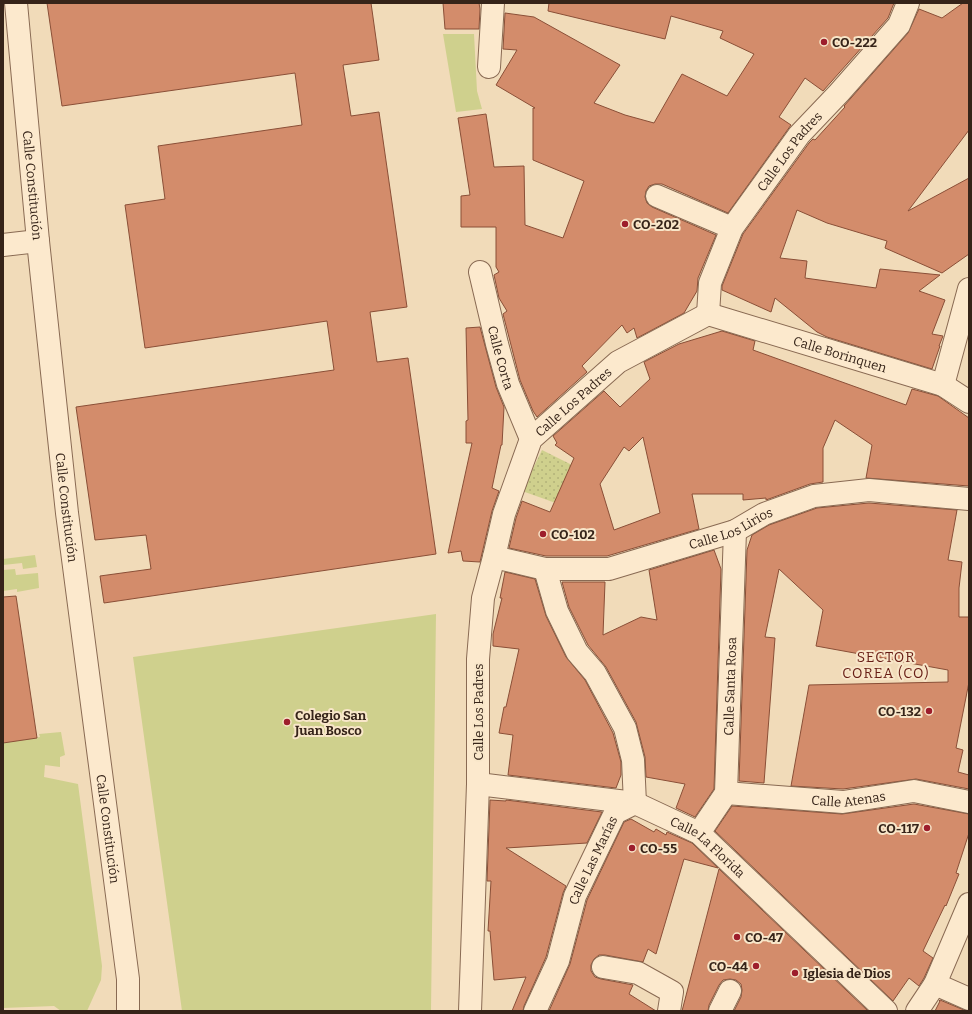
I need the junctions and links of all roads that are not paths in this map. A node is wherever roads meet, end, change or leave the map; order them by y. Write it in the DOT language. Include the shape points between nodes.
graph roads {
  1 [pos="16,3"];
  2 [pos="493,3"];
  3 [pos="908,3"];
  4 [pos="488,67"];
  5 [pos="657,196"];
  6 [pos="732,228"];
  7 [pos="38,240"];
  8 [pos="3,245"];
  9 [pos="480,272"];
  10 [pos="969,289"];
  11 [pos="708,314"];
  12 [pos="942,384"];
  13 [pos="969,402"];
  14 [pos="531,439"];
  15 [pos="969,499"];
  16 [pos="735,531"];
  17 [pos="494,557"];
  18 [pos="545,569"];
  19 [pos="478,784"];
  20 [pos="726,793"];
  21 [pos="969,802"];
  22 [pos="635,803"];
  23 [pos="699,833"];
  24 [pos="969,904"];
  25 [pos="603,967"];
  26 [pos="935,984"];
  27 [pos="730,992"];
  28 [pos="969,999"];
  29 [pos="128,1011"];
  30 [pos="470,1011"];
  31 [pos="535,1011"];
  32 [pos="669,1011"];
  33 [pos="720,1011"];
  34 [pos="886,1011"];
  35 [pos="916,1011"];
  1 -- 7 [label="street, Calle Constitución"];
  2 -- 4 [label="street"];
  3 -- 6 [label="street, Calle Los Padres" via="899,25 799,135"];
  5 -- 6 [label="street"];
  6 -- 11 [label="street, Calle Los Padres" via="710,283"];
  7 -- 8 [label="street"];
  7 -- 29 [label="street, Calle Constitución" via="67,513 128,980"];
  9 -- 14 [label="street, Calle Corta" via="508,384"];
  10 -- 12 [label="street"];
  11 -- 12 [label="street, Calle Borinquen"];
  11 -- 14 [label="street, Calle Los Padres" via="618,362"];
  12 -- 13 [label="street, Calle Borinquen"];
  14 -- 17 [label="street, Calle Los Padres" via="504,514"];
  15 -- 16 [label="street, Calle Los Lirios" via="869,490 814,496 764,514"];
  16 -- 18 [label="street, Calle Los Lirios" via="609,569"];
  16 -- 20 [label="street, Calle Santa Rosa"];
  17 -- 18 [label="street, Calle Los Lirios"];
  17 -- 19 [label="street, Calle Los Padres" via="483,598 478,659"];
  18 -- 22 [label="street" via="557,611 577,652 595,673 625,728 633,760"];
  19 -- 22 [label="street, Calle La Florida"];
  19 -- 30 [label="street, Calle Los Padres"];
  20 -- 21 [label="street, Calle Atenas" via="843,802 914,791"];
  20 -- 23 [label="street"];
  22 -- 23 [label="street, Calle La Florida"];
  22 -- 31 [label="street, Calle Las Marías" via="615,813 578,889 558,961"];
  23 -- 34 [label="street, Calle La Florida"];
  24 -- 26 [label="street"];
  25 -- 32 [label="street" via="638,973 672,992"];
  26 -- 28 [label="street"];
  26 -- 35 [label="street"];
  27 -- 33 [label="street"];
}
